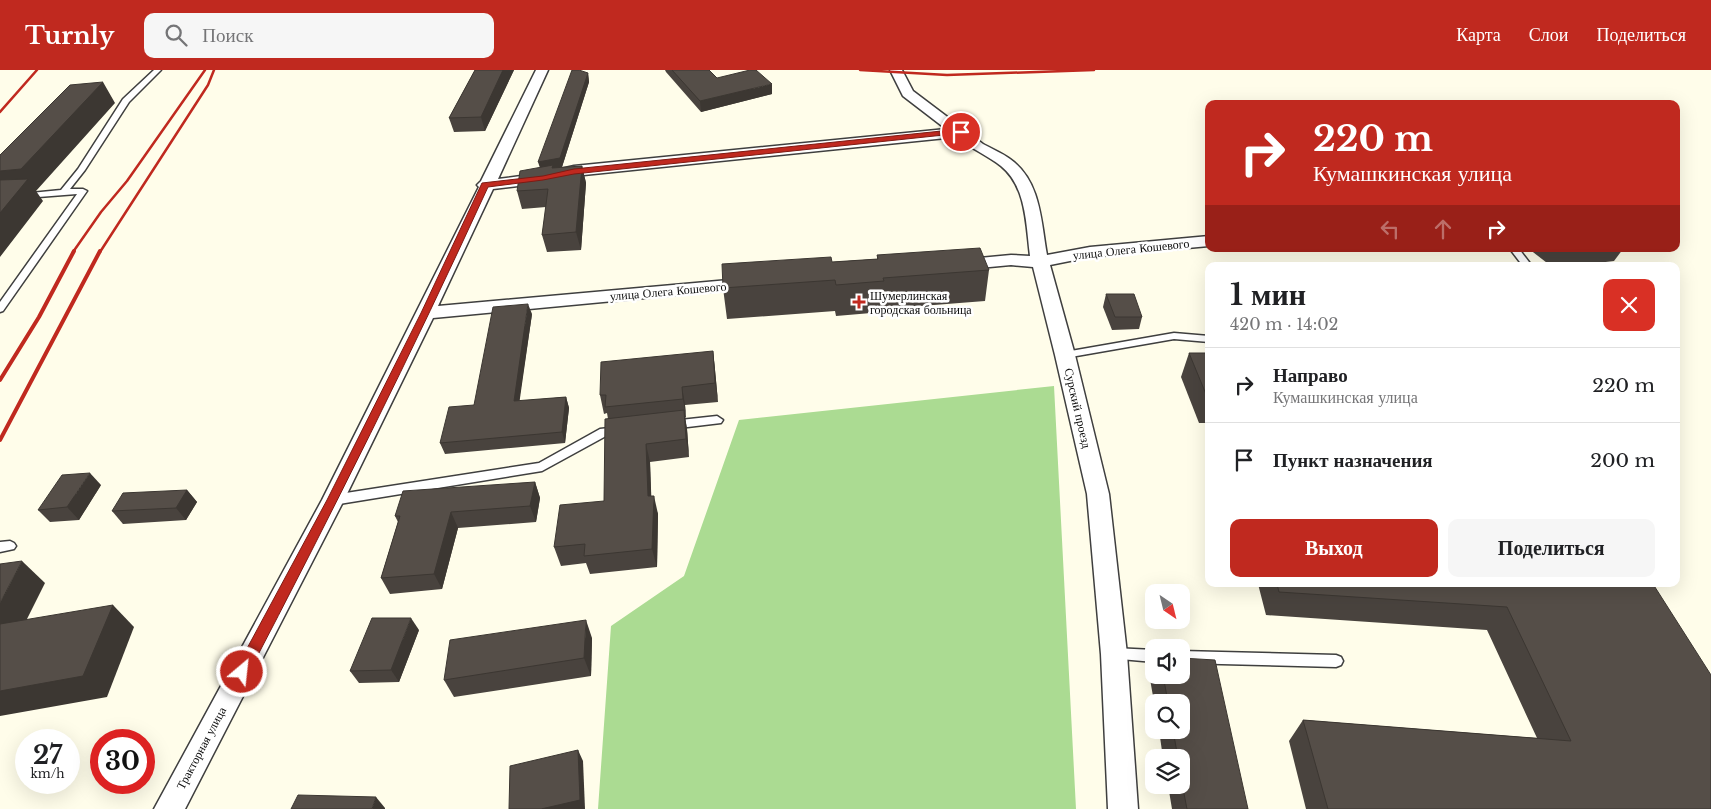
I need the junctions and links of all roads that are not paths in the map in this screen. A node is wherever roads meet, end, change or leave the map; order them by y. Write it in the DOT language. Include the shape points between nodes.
graph roads {
  1 [pos="158,70"];
  2 [pos="542,70"];
  3 [pos="896,70"];
  4 [pos="961,132"];
  5 [pos="485,185"];
  6 [pos="64,192"];
  7 [pos="0,198"];
  8 [pos="1205,241"];
  9 [pos="1516,252"];
  10 [pos="1040,262"];
  11 [pos="1525,262"];
  12 [pos="942,266"];
  13 [pos="763,282"];
  14 [pos="0,309"];
  15 [pos="426,313"];
  16 [pos="1205,339"];
  17 [pos="1066,354"];
  18 [pos="717,420"];
  19 [pos="660,426"];
  20 [pos="632,429"];
  21 [pos="333,500"];
  22 [pos="1114,654"];
  23 [pos="1145,656"];
  24 [pos="1190,657"];
  25 [pos="1336,661"];
  26 [pos="169,809"];
  27 [pos="1123,809"];
  1 -- 6 [label="lane" via="126,101"];
  2 -- 5 [label="street, Тракторная улица"];
  3 -- 4 [label="street, Сурский проезд" via="908,92"];
  4 -- 5 [label="street" via="574,171"];
  4 -- 10 [label="street, Сурский проезд" via="1020,176 1028,193"];
  5 -- 15 [label="street, Тракторная улица"];
  6 -- 7 [label="lane"];
  6 -- 14 [label="lane" via="84,190"];
  8 -- 10 [label="street, улица Олега Кошевого" via="1090,252"];
  9 -- 11 [label="lane"];
  10 -- 12 [label="street, улица Олега Кошевого" via="1011,260"];
  10 -- 17 [label="street, Сурский проезд"];
  13 -- 15 [label="street, улица Олега Кошевого"];
  15 -- 21 [label="street, Тракторная улица"];
  16 -- 17 [label="lane" via="1174,336"];
  17 -- 22 [label="street, Сурский проезд" via="1098,494"];
  18 -- 19 [label="lane"];
  20 -- 21 [label="lane" via="604,432 542,467"];
  21 -- 26 [label="street, Тракторная улица"];
  22 -- 23 [label="lane"];
  22 -- 27 [label="street, Сурский проезд"];
  24 -- 25 [label="lane"];
}
